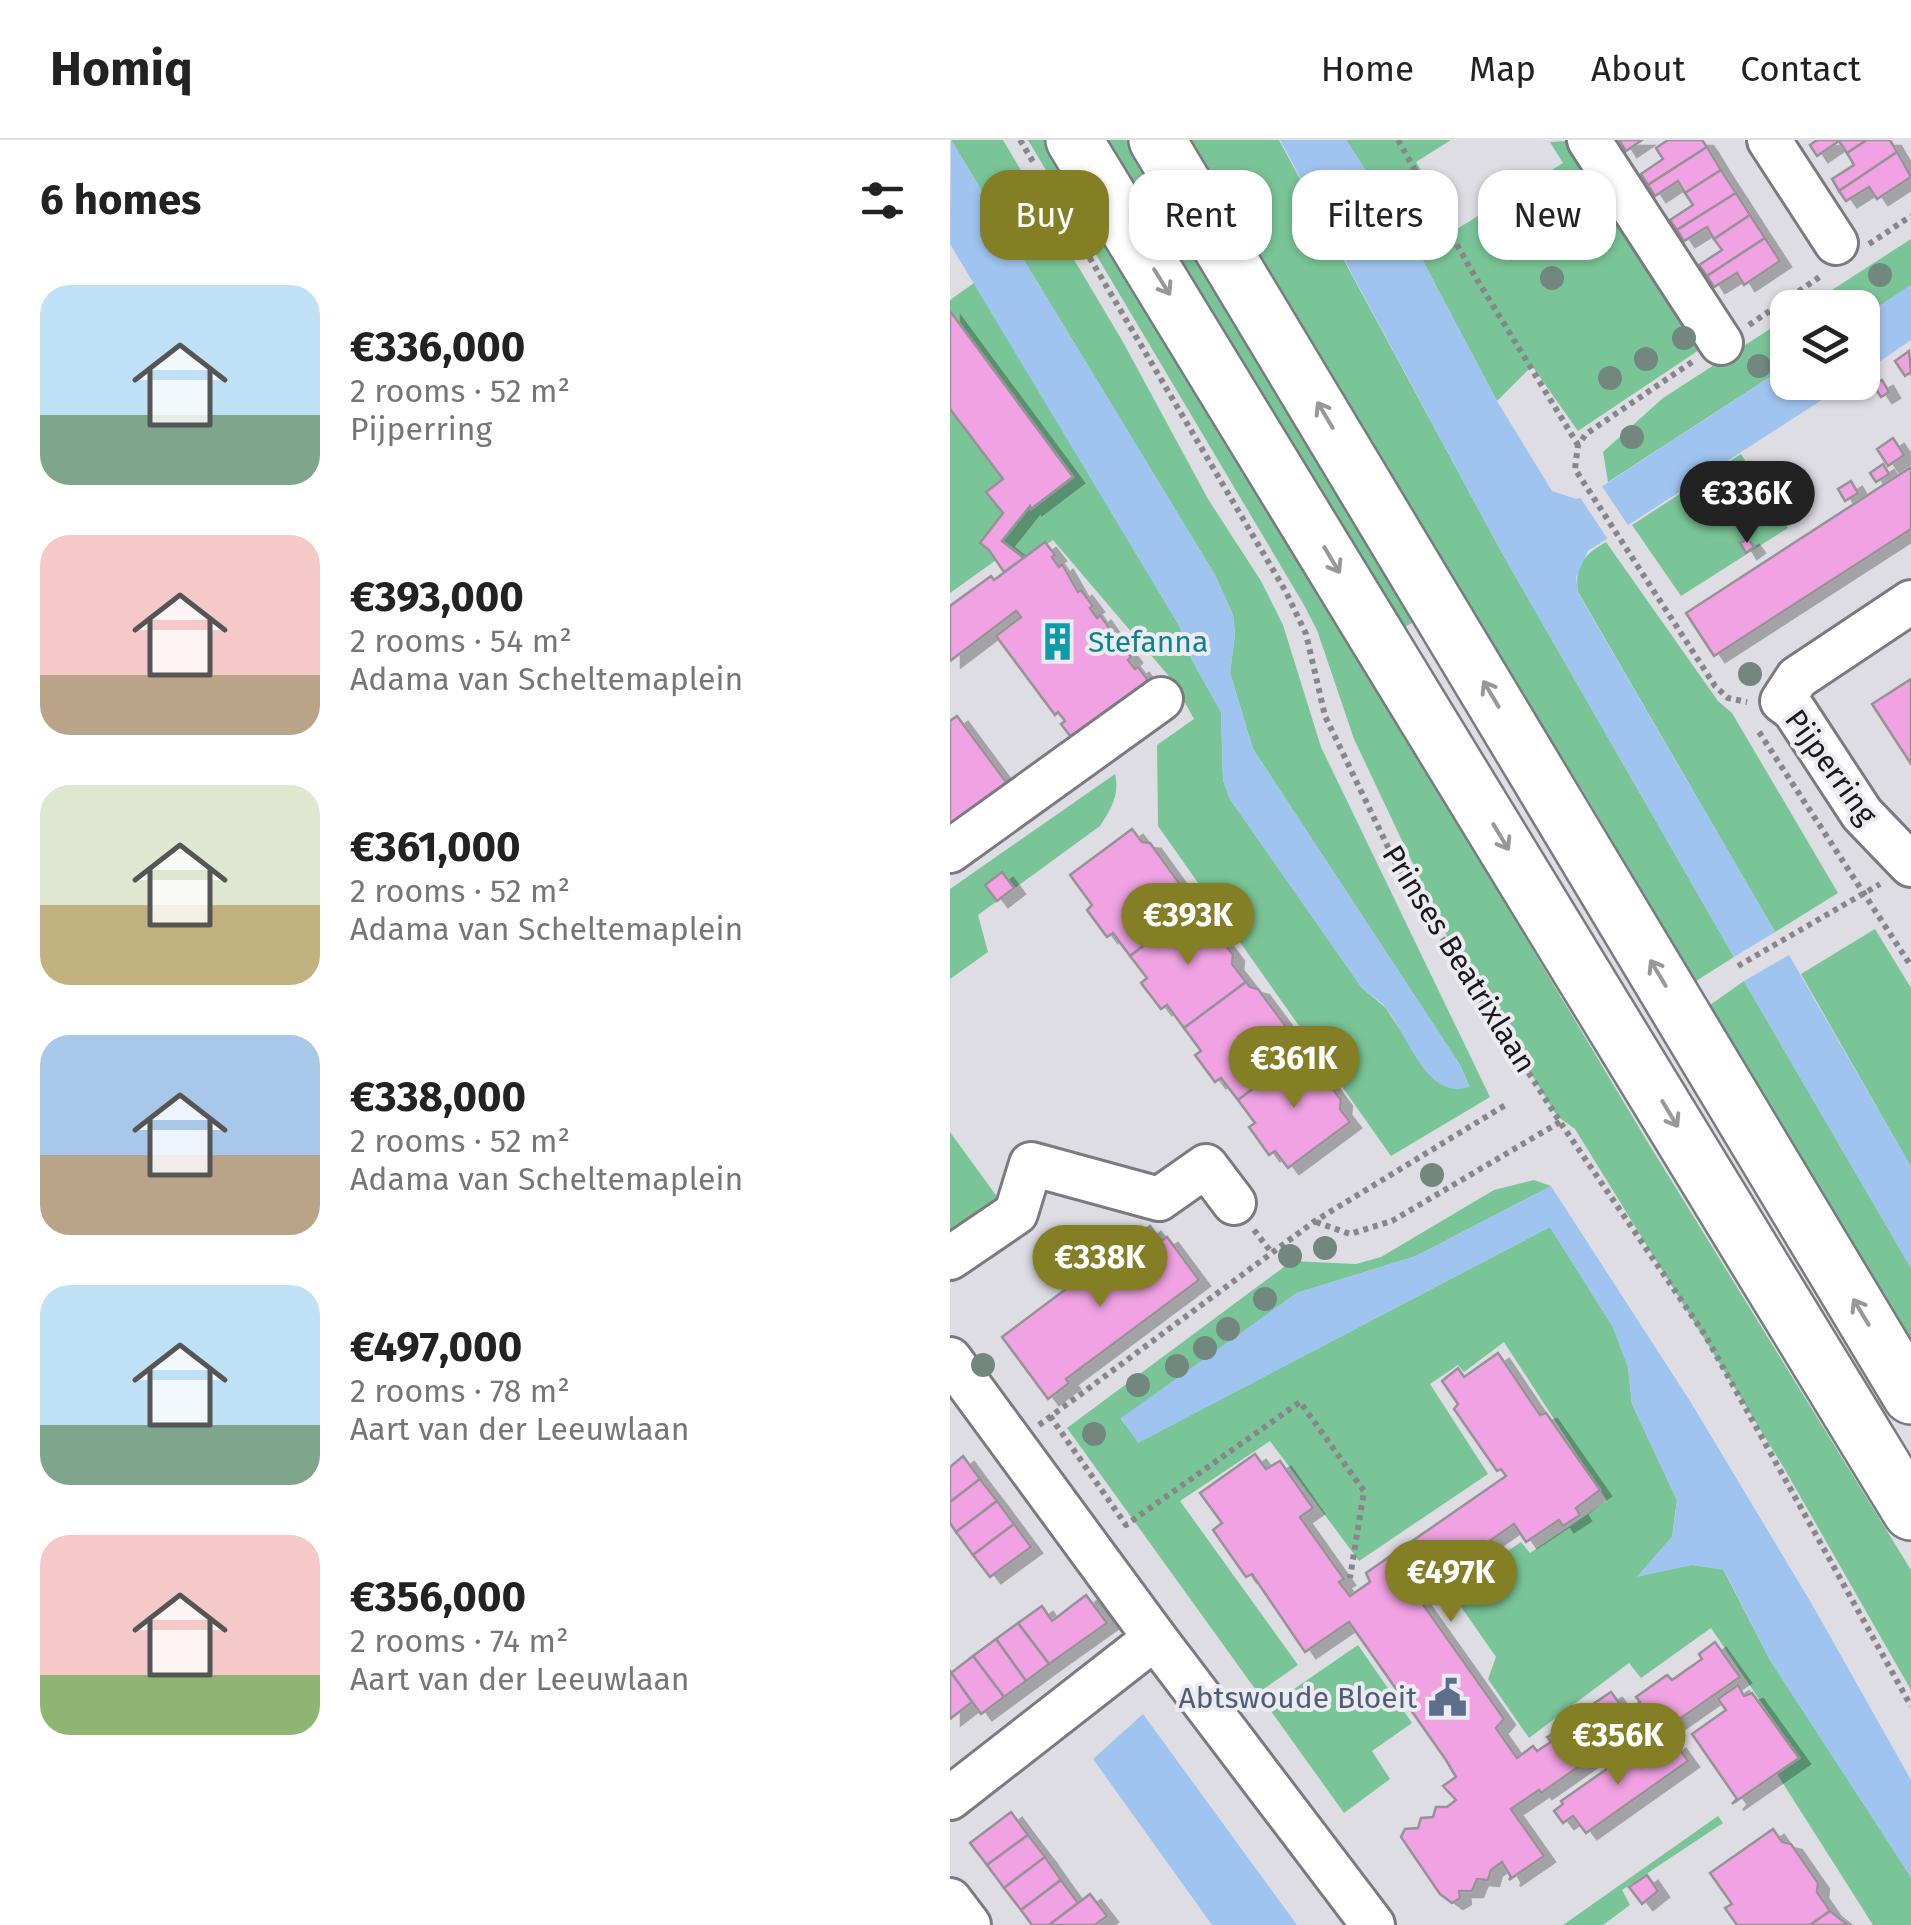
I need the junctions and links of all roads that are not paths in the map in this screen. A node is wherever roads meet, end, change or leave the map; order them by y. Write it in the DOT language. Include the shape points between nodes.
graph roads {
  1 [pos="1074,140"];
  2 [pos="1157,140"];
  3 [pos="1589,140"];
  4 [pos="1769,140"];
  5 [pos="1843,254"];
  6 [pos="1721,344"];
  7 [pos="1911,602"];
  8 [pos="1162,699"];
  9 [pos="950,851"];
  10 [pos="1903,870"];
  11 [pos="1234,1203"];
  12 [pos="950,1258"];
  13 [pos="950,1359"];
  14 [pos="1911,1396"];
  15 [pos="1911,1512"];
  16 [pos="1155,1638"];
  17 [pos="950,1798"];
  18 [pos="950,1900"];
  19 [pos="968,1925"];
  20 [pos="1373,1925"];
  1 -- 15 [label="main road, one-way"];
  14 -- 2 [label="main road, one-way"];
  3 -- 6 [label="street"];
  4 -- 5 [label="street"];
  7 -- 10 [label="street, Pijperring" via="1797,678 1782,701"];
  8 -- 9 [label="street"];
  11 -- 12 [label="street" via="1206,1166 1159,1199 1031,1164 1016,1213"];
  13 -- 16 [label="street"];
  16 -- 17 [label="street"];
  16 -- 20 [label="street"];
  18 -- 19 [label="street"];
}
